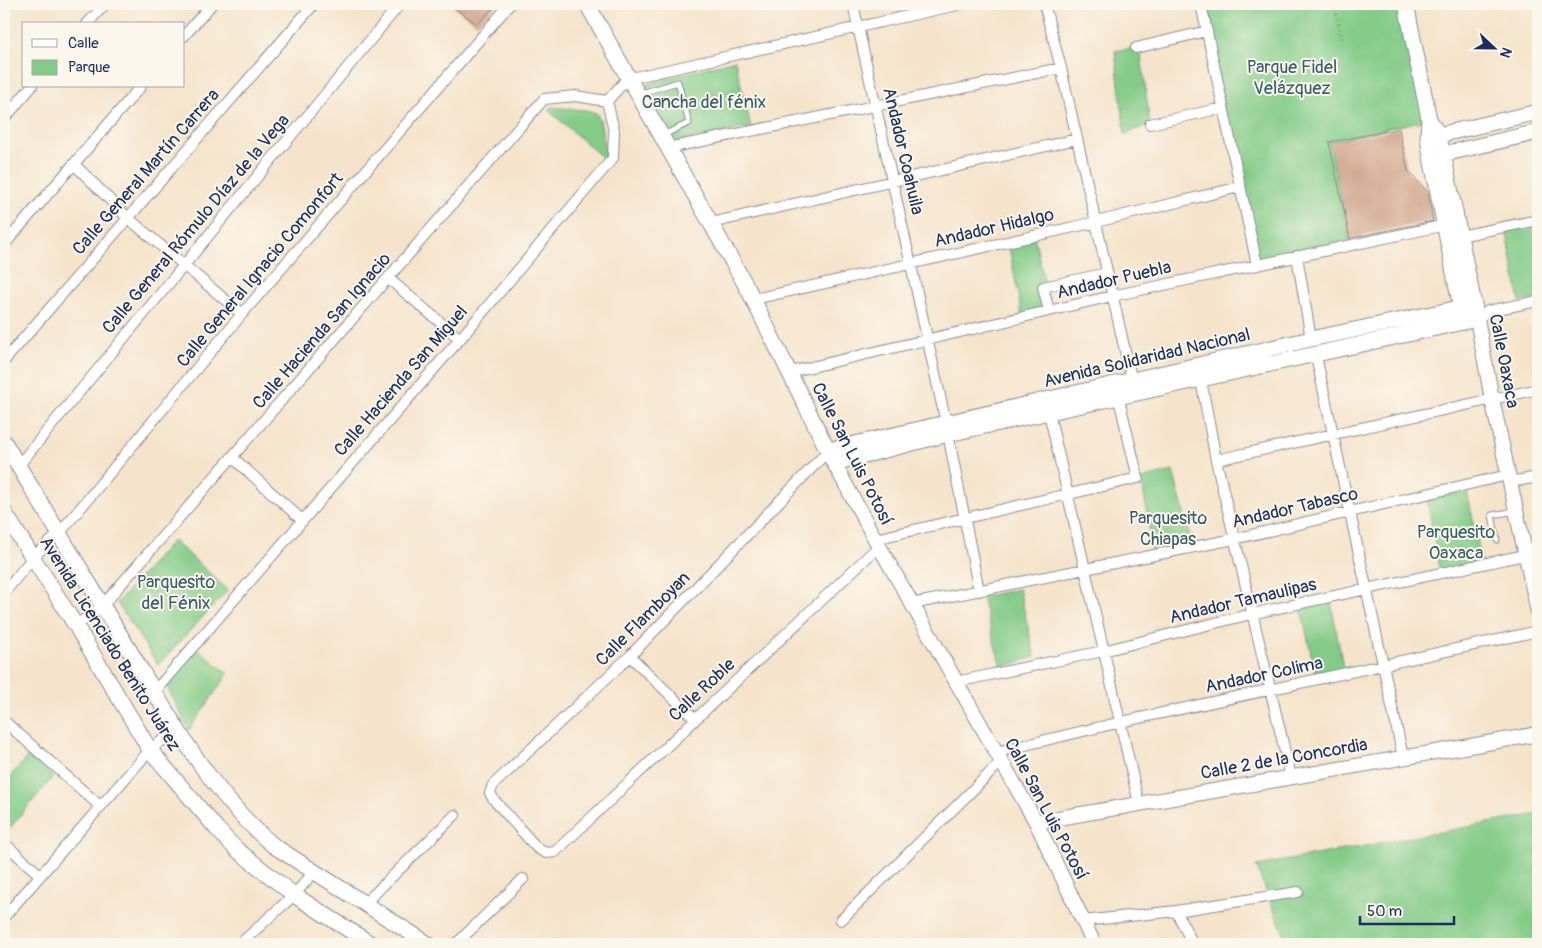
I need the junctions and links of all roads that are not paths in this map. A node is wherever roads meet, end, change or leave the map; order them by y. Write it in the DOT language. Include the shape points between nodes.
graph roads {
  1 [pos="105,4"];
  2 [pos="212,4"];
  3 [pos="314,4"];
  4 [pos="400,4"];
  5 [pos="510,4"];
  6 [pos="587,4"];
  7 [pos="853,4"];
  8 [pos="961,4"];
  9 [pos="1044,4"];
  10 [pos="1201,4"];
  11 [pos="1406,4"];
  12 [pos="89,22"];
  13 [pos="859,28"];
  14 [pos="1207,31"];
  15 [pos="185,35"];
  16 [pos="1136,48"];
  17 [pos="1061,68"];
  18 [pos="627,79"];
  19 [pos="30,88"];
  20 [pos="139,88"];
  21 [pos="636,94"];
  22 [pos="606,101"];
  23 [pos="876,106"];
  24 [pos="1224,108"];
  25 [pos="1538,112"];
  26 [pos="4,119"];
  27 [pos="1150,124"];
  28 [pos="1538,132"];
  29 [pos="1433,136"];
  30 [pos="1077,139"];
  31 [pos="664,142"];
  32 [pos="1437,155"];
  33 [pos="74,164"];
  34 [pos="892,181"];
  35 [pos="1240,187"];
  36 [pos="128,218"];
  37 [pos="1538,220"];
  38 [pos="1096,222"];
  39 [pos="711,223"];
  40 [pos="1446,225"];
  41 [pos="1460,236"];
  42 [pos="4,245"];
  43 [pos="1297,256"];
  44 [pos="912,263"];
  45 [pos="184,264"];
  46 [pos="1257,265"];
  47 [pos="1107,273"];
  48 [pos="389,279"];
  49 [pos="1112,296"];
  50 [pos="754,300"];
  51 [pos="1538,301"];
  52 [pos="1049,311"];
  53 [pos="1473,313"];
  54 [pos="242,314"];
  55 [pos="928,338"];
  56 [pos="460,339"];
  57 [pos="1311,339"];
  58 [pos="1316,356"];
  59 [pos="4,361"];
  60 [pos="790,372"];
  61 [pos="1201,380"];
  62 [pos="1133,388"];
  63 [pos="1538,389"];
  64 [pos="1117,392"];
  65 [pos="1492,399"];
  66 [pos="1049,412"];
  67 [pos="947,428"];
  68 [pos="1333,433"];
  69 [pos="4,442"];
  70 [pos="831,456"];
  71 [pos="233,458"];
  72 [pos="1216,460"];
  73 [pos="18,466"];
  74 [pos="1538,476"];
  75 [pos="1509,479"];
  76 [pos="1068,494"];
  77 [pos="1350,511"];
  78 [pos="1516,511"];
  79 [pos="4,512"];
  80 [pos="964,518"];
  81 [pos="302,520"];
  82 [pos="58,535"];
  83 [pos="1234,539"];
  84 [pos="1497,540"];
  85 [pos="877,543"];
  86 [pos="1532,554"];
  87 [pos="34,556"];
  88 [pos="1085,569"];
  89 [pos="1367,589"];
  90 [pos="978,591"];
  91 [pos="4,593"];
  92 [pos="912,604"];
  93 [pos="103,606"];
  94 [pos="1538,612"];
  95 [pos="1251,614"];
  96 [pos="76,626"];
  97 [pos="1538,631"];
  98 [pos="1103,651"];
  99 [pos="630,656"];
  100 [pos="1384,665"];
  101 [pos="956,682"];
  102 [pos="1270,690"];
  103 [pos="154,692"];
  104 [pos="695,719"];
  105 [pos="4,721"];
  106 [pos="1121,722"];
  107 [pos="177,730"];
  108 [pos="1538,734"];
  109 [pos="150,750"];
  110 [pos="999,757"];
  111 [pos="1403,758"];
  112 [pos="1291,777"];
  113 [pos="1139,804"];
  114 [pos="100,806"];
  115 [pos="455,815"];
  116 [pos="1036,822"];
  117 [pos="4,843"];
  118 [pos="546,853"];
  119 [pos="314,872"];
  120 [pos="40,875"];
  121 [pos="523,879"];
  122 [pos="1298,892"];
  123 [pos="294,894"];
  124 [pos="365,903"];
  125 [pos="1176,910"];
  126 [pos="4,917"];
  127 [pos="840,920"];
  128 [pos="1083,921"];
  129 [pos="240,944"];
  130 [pos="371,944"];
  131 [pos="428,944"];
  132 [pos="456,944"];
  133 [pos="1094,944"];
  134 [pos="1193,944"];
  1 -- 12 [label="street"];
  2 -- 15 [label="street"];
  3 -- 36 [label="street, Calle General Martín Carrera"];
  4 -- 45 [label="street, Calle General Rómulo Díaz de la Vega"];
  5 -- 54 [label="street, Calle General Ignacio Comonfort"];
  6 -- 18 [label="main road, Calle San Luis Potosí"];
  7 -- 13 [label="street, Andador Coahuila"];
  8 -- 13 [label="street"];
  9 -- 17 [label="street"];
  10 -- 14 [label="street"];
  11 -- 29 [label="main road, Calle Oaxaca"];
  13 -- 18 [label="street"];
  13 -- 23 [label="street, Andador Coahuila"];
  14 -- 16 [label="street"];
  14 -- 24 [label="street"];
  17 -- 23 [label="street"];
  17 -- 30 [label="street"];
  18 -- 21 [label="main road, Calle San Luis Potosí"];
  18 -- 22 [label="street"];
  19 -- 26 [label="street"];
  20 -- 33 [label="street"];
  21 -- 31 [label="main road, Calle San Luis Potosí"];
  21 -- 31 [label="lane" via="678,82 689,123"];
  22 -- 48 [label="street, Calle Hacienda San Ignacio" via="575,96 544,99"];
  22 -- 56 [label="street, Calle Hacienda San Miguel" via="614,131 613,158"];
  23 -- 31 [label="street"];
  23 -- 34 [label="street, Andador Coahuila"];
  24 -- 27 [label="street"];
  24 -- 35 [label="street"];
  25 -- 29 [label="main road"];
  28 -- 32 [label="main road"];
  29 -- 32 [label="main road, Calle Oaxaca"];
  30 -- 34 [label="street"];
  30 -- 38 [label="street"];
  31 -- 39 [label="main road, Calle San Luis Potosí"];
  32 -- 40 [label="main road, Calle Oaxaca"];
  32 -- 41 [label="main road, Calle Oaxaca"];
  33 -- 36 [label="street"];
  33 -- 42 [label="street"];
  34 -- 39 [label="street"];
  34 -- 44 [label="street, Andador Coahuila"];
  35 -- 38 [label="street, Andador Hidalgo"];
  35 -- 46 [label="street"];
  36 -- 45 [label="street"];
  36 -- 59 [label="street, Calle General Martín Carrera"];
  37 -- 41 [label="street"];
  38 -- 44 [label="street, Andador Hidalgo"];
  38 -- 47 [label="street"];
  39 -- 50 [label="main road, Calle San Luis Potosí"];
  40 -- 43 [label="street, Andador Puebla"];
  40 -- 53 [label="main road, Calle Oaxaca"];
  41 -- 53 [label="main road, Calle Oaxaca"];
  43 -- 46 [label="street, Andador Puebla"];
  43 -- 57 [label="street"];
  44 -- 50 [label="street, Andador Hidalgo"];
  44 -- 55 [label="street, Andador Coahuila"];
  45 -- 54 [label="street"];
  45 -- 73 [label="street, Calle General Rómulo Díaz de la Vega"];
  46 -- 49 [label="street, Andador Puebla"];
  47 -- 49 [label="street"];
  47 -- 52 [label="street" via="1043,287"];
  48 -- 56 [label="street"];
  48 -- 71 [label="street, Calle Hacienda San Ignacio"];
  49 -- 52 [label="street, Andador Puebla"];
  49 -- 62 [label="street"];
  50 -- 60 [label="main road, Calle San Luis Potosí"];
  51 -- 53 [label="street"];
  52 -- 55 [label="street, Andador Puebla"];
  53 -- 57 [label="main road, Avenida Solidaridad Nacional"];
  53 -- 58 [label="main road, Avenida Solidaridad Nacional"];
  53 -- 65 [label="street, Calle Oaxaca"];
  54 -- 82 [label="street, Calle General Ignacio Comonfort"];
  55 -- 60 [label="street, Andador Puebla"];
  55 -- 67 [label="street, Andador Coahuila"];
  56 -- 81 [label="street, Calle Hacienda San Miguel"];
  57 -- 62 [label="main road, Avenida Solidaridad Nacional"];
  58 -- 61 [label="main road, Avenida Solidaridad Nacional"];
  58 -- 68 [label="street"];
  60 -- 70 [label="main road, Calle San Luis Potosí"];
  61 -- 62 [label="main road, Avenida Solidaridad Nacional"];
  61 -- 72 [label="street"];
  62 -- 64 [label="main road, Avenida Solidaridad Nacional"];
  63 -- 65 [label="street"];
  64 -- 66 [label="main road, Avenida Solidaridad Nacional"];
  64 -- 67 [label="main road, Avenida Solidaridad Nacional"];
  64 -- 76 [label="street" via="1138,478"];
  65 -- 68 [label="street"];
  65 -- 75 [label="street, Calle Oaxaca"];
  66 -- 67 [label="main road, Avenida Solidaridad Nacional"];
  66 -- 76 [label="street"];
  67 -- 70 [label="main road, Avenida Solidaridad Nacional"];
  67 -- 80 [label="street, Andador Coahuila"];
  68 -- 72 [label="street"];
  68 -- 77 [label="street"];
  69 -- 73 [label="main road, Avenida Licenciado Benito Juárez"];
  70 -- 85 [label="street, Calle San Luis Potosí"];
  70 -- 99 [label="street, Calle Flamboyan" via="818,464"];
  71 -- 81 [label="street"];
  71 -- 93 [label="street, Calle Hacienda San Ignacio"];
  72 -- 83 [label="street"];
  73 -- 82 [label="main road, Avenida Licenciado Benito Juárez"];
  74 -- 75 [label="street, Andador Tabasco"];
  75 -- 77 [label="street, Andador Tabasco"];
  75 -- 78 [label="street, Calle Oaxaca"];
  76 -- 80 [label="street"];
  76 -- 88 [label="street"];
  77 -- 83 [label="street, Andador Tabasco"];
  77 -- 89 [label="street"];
  78 -- 84 [label="lane" via="1492,515"];
  78 -- 86 [label="street, Calle Oaxaca"];
  79 -- 87 [label="main road, Avenida Licenciado Benito Juárez"];
  80 -- 85 [label="street"];
  80 -- 90 [label="street, Andador Coahuila"];
  81 -- 103 [label="street, Calle Hacienda San Miguel"];
  82 -- 87 [label="street, Calle General Ignacio Comonfort"];
  82 -- 93 [label="main road, Avenida Licenciado Benito Juárez"];
  83 -- 88 [label="street, Andador Tabasco"];
  83 -- 95 [label="street"];
  85 -- 92 [label="street, Calle San Luis Potosí"];
  85 -- 104 [label="street, Calle Roble"];
  86 -- 89 [label="street, Andador Tamaulipas"];
  86 -- 94 [label="street, Calle Oaxaca"];
  87 -- 91 [label="street, Calle General Ignacio Comonfort"];
  87 -- 96 [label="main road, Avenida Licenciado Benito Juárez"];
  88 -- 90 [label="street, Andador Tabasco"];
  88 -- 98 [label="street"];
  89 -- 95 [label="street, Andador Tamaulipas"];
  89 -- 100 [label="street"];
  90 -- 92 [label="street, Andador Tabasco"];
  92 -- 101 [label="street, Calle San Luis Potosí"];
  93 -- 96 [label="street, Calle Hacienda San Ignacio"];
  93 -- 103 [label="main road, Avenida Licenciado Benito Juárez"];
  95 -- 98 [label="street, Andador Tamaulipas"];
  95 -- 102 [label="street"];
  96 -- 109 [label="main road, Avenida Licenciado Benito Juárez"];
  97 -- 100 [label="street, Andador Colima"];
  98 -- 101 [label="street, Andador Tamaulipas"];
  98 -- 106 [label="street"];
  99 -- 104 [label="street"];
  99 -- 118 [label="street, Calle Flamboyan" via="493,785 490,793 494,800"];
  100 -- 102 [label="street, Andador Colima"];
  100 -- 111 [label="street"];
  101 -- 110 [label="street, Calle San Luis Potosí"];
  102 -- 106 [label="street, Andador Colima"];
  102 -- 112 [label="street"];
  103 -- 107 [label="main road, Avenida Licenciado Benito Juárez"];
  104 -- 118 [label="street, Calle Roble" via="555,852"];
  105 -- 114 [label="street"];
  106 -- 110 [label="street, Andador Colima"];
  106 -- 113 [label="street"];
  107 -- 109 [label="street"];
  107 -- 119 [label="main road, Avenida Licenciado Benito Juárez" via="230,804 251,827"];
  108 -- 111 [label="street, Calle 2 de la Concordia"];
  109 -- 114 [label="street"];
  109 -- 123 [label="main road, Avenida Licenciado Benito Juárez" via="236,849"];
  110 -- 116 [label="street, Calle San Luis Potosí"];
  110 -- 127 [label="street"];
  111 -- 112 [label="street, Calle 2 de la Concordia"];
  112 -- 113 [label="street, Calle 2 de la Concordia"];
  113 -- 116 [label="street, Calle 2 de la Concordia"];
  114 -- 120 [label="street"];
  115 -- 124 [label="street"];
  116 -- 128 [label="street, Calle San Luis Potosí"];
  117 -- 120 [label="street"];
  119 -- 123 [label="street"];
  119 -- 124 [label="main road, Avenida Licenciado Benito Juárez"];
  120 -- 126 [label="street"];
  121 -- 132 [label="street"];
  122 -- 125 [label="street"];
  123 -- 129 [label="street"];
  123 -- 130 [label="main road, Avenida Licenciado Benito Juárez"];
  124 -- 131 [label="main road, Avenida Licenciado Benito Juárez"];
  125 -- 128 [label="street"];
  125 -- 134 [label="street"];
  128 -- 133 [label="street, Calle San Luis Potosí"];
}
